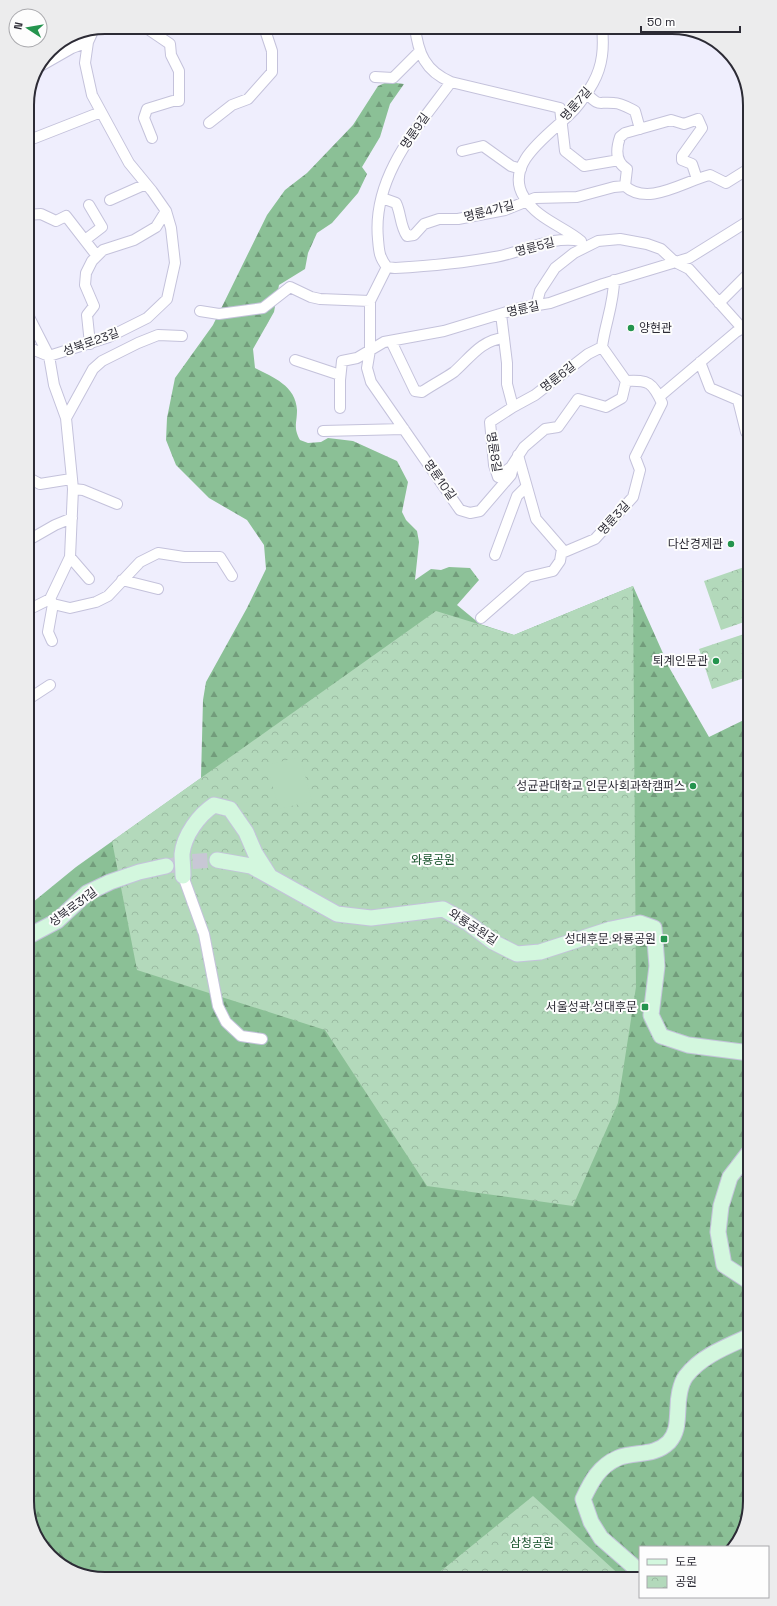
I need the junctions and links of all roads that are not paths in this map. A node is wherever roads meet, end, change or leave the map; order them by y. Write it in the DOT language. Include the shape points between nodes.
graph roads {
  1 [pos="155,34"];
  2 [pos="266,34"];
  3 [pos="416,34"];
  4 [pos="603,34"];
  5 [pos="91,35"];
  6 [pos="84,38"];
  7 [pos="88,42"];
  8 [pos="420,51"];
  9 [pos="50,60"];
  10 [pos="375,77"];
  11 [pos="450,82"];
  12 [pos="586,93"];
  13 [pos="101,112"];
  14 [pos="562,120"];
  15 [pos="209,123"];
  16 [pos="640,129"];
  17 [pos="34,138"];
  18 [pos="152,138"];
  19 [pos="462,151"];
  20 [pos="619,160"];
  21 [pos="521,168"];
  22 [pos="743,172"];
  23 [pos="697,179"];
  24 [pos="146,184"];
  25 [pos="625,186"];
  26 [pos="382,198"];
  27 [pos="110,200"];
  28 [pos="527,201"];
  29 [pos="89,205"];
  30 [pos="166,211"];
  31 [pos="34,214"];
  32 [pos="743,224"];
  33 [pos="85,240"];
  34 [pos="585,244"];
  35 [pos="97,256"];
  36 [pos="675,262"];
  37 [pos="387,267"];
  38 [pos="743,279"];
  39 [pos="614,280"];
  40 [pos="370,301"];
  41 [pos="719,302"];
  42 [pos="536,306"];
  43 [pos="200,311"];
  44 [pos="501,314"];
  45 [pos="743,323"];
  46 [pos="34,328"];
  47 [pos="743,328"];
  48 [pos="182,336"];
  49 [pos="504,338"];
  50 [pos="391,341"];
  51 [pos="90,344"];
  52 [pos="602,347"];
  53 [pos="34,350"];
  54 [pos="370,350"];
  55 [pos="49,356"];
  56 [pos="295,360"];
  57 [pos="700,362"];
  58 [pos="340,375"];
  59 [pos="626,381"];
  60 [pos="659,397"];
  61 [pos="513,406"];
  62 [pos="340,408"];
  63 [pos="66,418"];
  64 [pos="743,420"];
  65 [pos="404,429"];
  66 [pos="324,431"];
  67 [pos="518,455"];
  68 [pos="34,481"];
  69 [pos="72,484"];
  70 [pos="526,487"];
  71 [pos="117,504"];
  72 [pos="72,518"];
  73 [pos="34,537"];
  74 [pos="562,553"];
  75 [pos="495,555"];
  76 [pos="70,557"];
  77 [pos="232,576"];
  78 [pos="89,579"];
  79 [pos="122,580"];
  80 [pos="158,589"];
  81 [pos="52,602"];
  82 [pos="34,607"];
  83 [pos="481,618"];
  84 [pos="52,640"];
  85 [pos="50,685"];
  86 [pos="34,695"];
  87 [pos="217,860"];
  88 [pos="166,866"];
  89 [pos="184,876"];
  90 [pos="271,878"];
  91 [pos="34,933"];
  92 [pos="262,1040"];
  93 [pos="743,1052"];
  94 [pos="743,1160"];
  95 [pos="743,1277"];
  96 [pos="743,1340"];
  97 [pos="639,1571"];
  1 -- 18 [label="street" via="170,44 179,71 179,101 147,109 144,118"];
  2 -- 15 [label="street" via="272,51 272,72 248,99 232,105"];
  3 -- 8 [label="street"];
  4 -- 12 [label="street, 명륜7길" via="601,65"];
  5 -- 7 [label="street, 성북로23길"];
  6 -- 7 [label="street"];
  7 -- 9 [label="street"];
  7 -- 13 [label="street, 성북로23길" via="85,63 92,95"];
  8 -- 10 [label="street" via="393,78"];
  8 -- 11 [label="street" via="425,62 439,77"];
  11 -- 14 [label="street" via="560,108"];
  11 -- 26 [label="street, 명륜9길" via="395,160"];
  12 -- 14 [label="street, 명륜7길" via="574,110"];
  12 -- 16 [label="street" via="594,101 602,104 615,102 635,111"];
  13 -- 17 [label="street"];
  13 -- 24 [label="street, 성북로23길" via="129,163"];
  14 -- 20 [label="street" via="565,151 579,164 584,166"];
  14 -- 21 [label="street, 명륜7길" via="538,143"];
  16 -- 20 [label="street" via="624,133 620,137 617,145"];
  16 -- 23 [label="street" via="672,120 684,124 698,120 702,128 682,156 682,160 692,164"];
  19 -- 21 [label="street" via="483,146 511,166"];
  20 -- 25 [label="street" via="621,166 627,169"];
  21 -- 28 [label="street" via="518,176 523,197"];
  22 -- 23 [label="street" via="726,182 710,175"];
  23 -- 25 [label="street" via="646,196 632,193"];
  24 -- 27 [label="street"];
  24 -- 30 [label="street, 성북로23길"];
  25 -- 28 [label="street, 명륜4가길" via="577,197 553,196"];
  26 -- 28 [label="street, 명륜4가길" via="396,203 407,236 414,235 424,224 439,219 458,219 504,210"];
  26 -- 37 [label="street, 명륜9길" via="376,226 380,258"];
  28 -- 34 [label="street" via="535,211 569,231"];
  29 -- 33 [label="street" via="102,227"];
  30 -- 35 [label="street" via="156,227 134,240 103,250"];
  30 -- 51 [label="street, 성북로23길" via="171,228 175,263 167,299 147,318 109,338"];
  31 -- 33 [label="street" via="41,214 56,221 66,216"];
  32 -- 36 [label="street, 명륜길" via="689,258"];
  33 -- 35 [label="street"];
  34 -- 36 [label="street, 명륜5길" via="620,239 647,244 661,249"];
  34 -- 37 [label="street, 명륜5길" via="568,239 457,264"];
  34 -- 42 [label="street" via="555,268 540,291"];
  35 -- 51 [label="street" via="86,273 85,285 94,306 87,315"];
  36 -- 39 [label="street, 명륜길"];
  36 -- 41 [label="street" via="689,269"];
  37 -- 40 [label="street"];
  38 -- 41 [label="street"];
  39 -- 42 [label="street, 명륜길"];
  39 -- 52 [label="street" via="614,296"];
  40 -- 43 [label="street" via="320,300 290,287 263,308 219,314"];
  40 -- 54 [label="street"];
  41 -- 45 [label="street"];
  42 -- 44 [label="street, 명륜길"];
  44 -- 49 [label="street"];
  44 -- 50 [label="street, 명륜길" via="444,332"];
  46 -- 55 [label="street, 성북로23길"];
  47 -- 57 [label="street"];
  48 -- 63 [label="street, 성북로23길" via="158,336 138,342 102,361 93,369"];
  49 -- 50 [label="street" via="493,339 474,351 453,372 422,392 415,391"];
  49 -- 61 [label="street" via="507,384"];
  50 -- 54 [label="street, 명륜길"];
  51 -- 55 [label="street, 성북로23길"];
  52 -- 59 [label="street"];
  52 -- 61 [label="street, 명륜6길" via="588,354 535,395"];
  53 -- 55 [label="street, 성북로23길"];
  54 -- 58 [label="street" via="357,358 342,361"];
  54 -- 65 [label="street, 명륜10길" via="367,368 371,382"];
  55 -- 63 [label="street, 성북로23길" via="54,385"];
  56 -- 58 [label="street"];
  57 -- 60 [label="street"];
  57 -- 64 [label="street" via="710,388 738,400"];
  58 -- 62 [label="street"];
  59 -- 60 [label="street" via="644,380 653,386"];
  59 -- 67 [label="street" via="622,398 606,407 578,400 558,427 545,429"];
  60 -- 74 [label="street, 명륜3길" via="662,403 635,457 640,470 633,497 595,539"];
  61 -- 67 [label="street, 명륜8길" via="490,422 494,465 498,477 511,467"];
  63 -- 69 [label="street, 성북로23길"];
  65 -- 66 [label="street"];
  65 -- 67 [label="street, 명륜10길" via="460,510 470,513 480,511 510,475"];
  67 -- 70 [label="street"];
  68 -- 69 [label="street" via="40,484"];
  69 -- 71 [label="street"];
  69 -- 72 [label="street, 성북로23길"];
  70 -- 74 [label="street" via="536,519 562,549"];
  70 -- 75 [label="street" via="517,496"];
  72 -- 73 [label="street"];
  72 -- 76 [label="street, 성북로23길"];
  74 -- 83 [label="street" via="560,562 553,571 528,577"];
  76 -- 78 [label="street"];
  76 -- 81 [label="street, 성북로23길"];
  77 -- 79 [label="street" via="220,556 184,557 158,553 140,562"];
  79 -- 80 [label="street"];
  79 -- 81 [label="street" via="108,596 96,602 70,608"];
  81 -- 82 [label="street"];
  81 -- 84 [label="street, 성북로23길" via="48,632"];
  85 -- 86 [label="street"];
  87 -- 90 [label="street" via="251,866"];
  88 -- 91 [label="street, 성북로31길" via="139,872 87,893 57,921"];
  89 -- 90 [label="street, 와룡공원길" via="182,853 185,840 204,812 214,805 230,810 246,832 255,853"];
  89 -- 92 [label="street" via="204,934 218,1006 226,1022 241,1036"];
  90 -- 93 [label="street, 와룡공원길" via="337,914 371,918 443,909 468,923 493,942 517,954 540,952 626,926 640,923 647,925 654,928 657,966 652,1015 661,1036 688,1045"];
  94 -- 95 [label="street" via="730,1177 721,1206 718,1232 724,1264"];
  96 -- 97 [label="street" via="703,1360 685,1376 678,1407 678,1428 670,1442 658,1451 618,1458 601,1469 593,1478 583,1499 591,1522 601,1538"];
}
